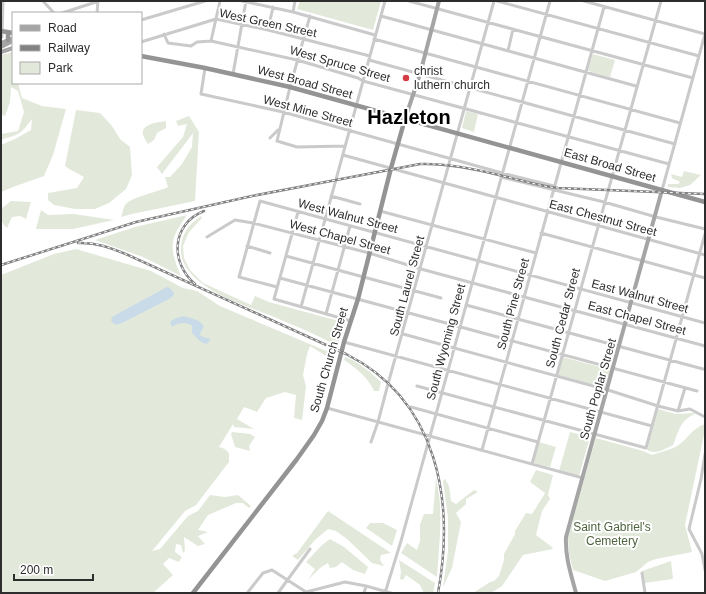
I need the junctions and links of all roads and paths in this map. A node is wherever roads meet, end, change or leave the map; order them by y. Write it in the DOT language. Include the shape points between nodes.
graph roads {
  1 [pos="3,1"];
  2 [pos="43,1"];
  3 [pos="99,1"];
  4 [pos="204,1"];
  5 [pos="220,1"];
  6 [pos="244,1"];
  7 [pos="295,1"];
  8 [pos="385,1"];
  9 [pos="410,1"];
  10 [pos="439,1"];
  11 [pos="496,1"];
  12 [pos="550,1"];
  13 [pos="584,1"];
  14 [pos="661,1"];
  15 [pos="604,6"];
  16 [pos="273,7"];
  17 [pos="437,9"];
  18 [pos="53,12"];
  19 [pos="65,12"];
  20 [pos="97,12"];
  21 [pos="293,12"];
  22 [pos="546,14"];
  23 [pos="310,16"];
  24 [pos="380,16"];
  25 [pos="216,19"];
  26 [pos="142,20"];
  27 [pos="655,21"];
  28 [pos="489,23"];
  29 [pos="242,24"];
  30 [pos="598,28"];
  31 [pos="513,29"];
  32 [pos="268,30"];
  33 [pos="431,30"];
  34 [pos="1,31"];
  35 [pos="10,32"];
  36 [pos="164,34"];
  37 [pos="705,34"];
  38 [pos="376,35"];
  39 [pos="540,36"];
  40 [pos="2,37"];
  41 [pos="11,39"];
  42 [pos="303,39"];
  43 [pos="374,39"];
  44 [pos="211,41"];
  45 [pos="142,42"];
  46 [pos="649,42"];
  47 [pos="1,43"];
  48 [pos="483,44"];
  49 [pos="1,47"];
  50 [pos="12,48"];
  51 [pos="238,48"];
  52 [pos="508,51"];
  53 [pos="592,51"];
  54 [pos="1,52"];
  55 [pos="425,53"];
  56 [pos="142,56"];
  57 [pos="370,56"];
  58 [pos="699,56"];
  59 [pos="534,58"];
  60 [pos="297,60"];
  61 [pos="369,60"];
  62 [pos="643,65"];
  63 [pos="476,67"];
  64 [pos="205,68"];
  65 [pos="586,72"];
  66 [pos="233,74"];
  67 [pos="420,74"];
  68 [pos="693,78"];
  69 [pos="363,81"];
  70 [pos="528,81"];
  71 [pos="636,86"];
  72 [pos="290,88"];
  73 [pos="471,88"];
  74 [pos="413,94"];
  75 [pos="580,95"];
  76 [pos="522,102"];
  77 [pos="356,106"];
  78 [pos="465,109"];
  79 [pos="630,109"];
  80 [pos="283,112"];
  81 [pos="574,116"];
  82 [pos="405,119"];
  83 [pos="516,123"];
  84 [pos="680,123"];
  85 [pos="279,129"];
  86 [pos="625,130"];
  87 [pos="349,131"];
  88 [pos="458,133"];
  89 [pos="568,137"];
  90 [pos="270,138"];
  91 [pos="674,144"];
  92 [pos="398,145"];
  93 [pos="345,146"];
  94 [pos="509,147"];
  95 [pos="619,151"];
  96 [pos="343,154"];
  97 [pos="451,159"];
  98 [pos="561,162"];
  99 [pos="669,164"];
  100 [pos="391,168"];
  101 [pos="502,175"];
  102 [pos="611,176"];
  103 [pos="444,183"];
  104 [pos="554,186"];
  105 [pos="553,190"];
  106 [pos="662,190"];
  107 [pos="331,196"];
  108 [pos="495,198"];
  109 [pos="604,202"];
  110 [pos="705,202"];
  111 [pos="360,204"];
  112 [pos="380,211"];
  113 [pos="298,212"];
  114 [pos="547,212"];
  115 [pos="656,217"];
  116 [pos="324,218"];
  117 [pos="254,223"];
  118 [pos="433,225"];
  119 [pos="350,226"];
  120 [pos="598,226"];
  121 [pos="705,229"];
  122 [pos="292,233"];
  123 [pos="374,233"];
  124 [pos="541,233"];
  125 [pos="705,234"];
  126 [pos="207,238"];
  127 [pos="484,239"];
  128 [pos="318,240"];
  129 [pos="649,240"];
  130 [pos="247,246"];
  131 [pos="344,247"];
  132 [pos="427,247"];
  133 [pos="592,247"];
  134 [pos="270,253"];
  135 [pos="369,254"];
  136 [pos="536,254"];
  137 [pos="700,254"];
  138 [pos="705,255"];
  139 [pos="286,256"];
  140 [pos="478,261"];
  141 [pos="644,261"];
  142 [pos="313,263"];
  143 [pos="421,269"];
  144 [pos="338,270"];
  145 [pos="530,275"];
  146 [pos="694,275"];
  147 [pos="364,277"];
  148 [pos="280,278"];
  149 [pos="705,278"];
  150 [pos="472,282"];
  151 [pos="307,285"];
  152 [pos="277,287"];
  153 [pos="580,289"];
  154 [pos="415,291"];
  155 [pos="332,292"];
  156 [pos="524,296"];
  157 [pos="441,298"];
  158 [pos="358,299"];
  159 [pos="632,303"];
  160 [pos="466,305"];
  161 [pos="301,307"];
  162 [pos="574,310"];
  163 [pos="409,313"];
  164 [pos="326,314"];
  165 [pos="682,317"];
  166 [pos="518,319"];
  167 [pos="351,321"];
  168 [pos="705,323"];
  169 [pos="626,324"];
  170 [pos="460,327"];
  171 [pos="568,333"];
  172 [pos="403,334"];
  173 [pos="676,338"];
  174 [pos="512,341"];
  175 [pos="344,342"];
  176 [pos="705,346"];
  177 [pos="620,347"];
  178 [pos="454,348"];
  179 [pos="562,355"];
  180 [pos="396,356"];
  181 [pos="670,360"];
  182 [pos="506,362"];
  183 [pos="614,369"];
  184 [pos="703,369"];
  185 [pos="448,370"];
  186 [pos="556,376"];
  187 [pos="664,382"];
  188 [pos="500,385"];
  189 [pos="417,386"];
  190 [pos="685,388"];
  191 [pos="608,390"];
  192 [pos="697,391"];
  193 [pos="442,392"];
  194 [pos="550,398"];
  195 [pos="658,406"];
  196 [pos="411,407"];
  197 [pos="494,407"];
  198 [pos="327,408"];
  199 [pos="678,411"];
  200 [pos="602,412"];
  201 [pos="436,414"];
  202 [pos="705,417"];
  203 [pos="544,420"];
  204 [pos="378,422"];
  205 [pos="652,426"];
  206 [pos="488,428"];
  207 [pos="595,434"];
  208 [pos="430,436"];
  209 [pos="372,442"];
  210 [pos="538,442"];
  211 [pos="482,450"];
  212 [pos="705,454"];
  213 [pos="532,464"];
  214 [pos="583,478"];
  215 [pos="310,549"];
  216 [pos="705,570"];
  217 [pos="642,573"];
  218 [pos="288,580"];
  219 [pos="366,586"];
  220 [pos="385,592"];
  221 [pos="193,593"];
  222 [pos="249,593"];
  223 [pos="278,593"];
  224 [pos="364,593"];
  225 [pos="391,593"];
  226 [pos="576,593"];
  227 [pos="645,593"];
  1 -- 34 [label="street"];
  2 -- 18 [label="street"];
  3 -- 19 [label="street"];
  3 -- 20 [label="street"];
  4 -- 26 [label="street"];
  5 -- 25 [label="street"];
  6 -- 16 [label="street"];
  6 -- 29 [label="street"];
  7 -- 21 [label="street"];
  8 -- 24 [label="street"];
  9 -- 17 [label="street"];
  10 -- 17 [label="main road"];
  11 -- 22 [label="street"];
  11 -- 28 [label="street, South Laurel Street"];
  12 -- 22 [label="street, South Wyoming Street"];
  13 -- 15 [label="street"];
  14 -- 27 [label="street, South Cedar Street"];
  15 -- 27 [label="street"];
  15 -- 30 [label="street, South Pine Street"];
  16 -- 21 [label="street"];
  16 -- 32 [label="street"];
  17 -- 28 [label="street"];
  17 -- 33 [label="main road"];
  21 -- 23 [label="street"];
  22 -- 30 [label="street"];
  22 -- 39 [label="street, South Wyoming Street"];
  23 -- 38 [label="street"];
  23 -- 42 [label="street"];
  24 -- 33 [label="street"];
  24 -- 38 [label="street"];
  25 -- 29 [label="street, West Green Street"];
  25 -- 36 [label="street, West Green Street"];
  25 -- 44 [label="street"];
  27 -- 37 [label="street"];
  27 -- 46 [label="street, South Cedar Street"];
  28 -- 31 [label="street"];
  28 -- 48 [label="street, South Laurel Street"];
  29 -- 32 [label="street, West Green Street"];
  29 -- 51 [label="street"];
  30 -- 46 [label="street"];
  30 -- 53 [label="street, South Pine Street"];
  31 -- 39 [label="street"];
  31 -- 52 [label="street"];
  32 -- 42 [label="street, West Green Street"];
  33 -- 48 [label="street"];
  33 -- 55 [label="main road"];
  34 -- 35 [label="highway"];
  34 -- 40 [label="street"];
  35 -- 40 [label="street"];
  35 -- 41 [label="highway"];
  36 -- 44 [label="street, West Spruce Street" via="168,43 191,46 197,42"];
  36 -- 45 [label="street, West Green Street"];
  37 -- 58 [label="street"];
  38 -- 43 [label="street"];
  39 -- 53 [label="street"];
  39 -- 59 [label="street, South Wyoming Street"];
  41 -- 47 [label="main road"];
  41 -- 49 [label="main road"];
  42 -- 57 [label="street, West Green Street"];
  42 -- 60 [label="street"];
  43 -- 55 [label="street"];
  43 -- 57 [label="street"];
  44 -- 51 [label="street, West Spruce Street"];
  46 -- 58 [label="street"];
  46 -- 62 [label="street, South Cedar Street"];
  48 -- 52 [label="street"];
  48 -- 63 [label="street, South Laurel Street"];
  50 -- 54 [label="main road"];
  51 -- 60 [label="street, West Spruce Street"];
  51 -- 66 [label="street"];
  52 -- 59 [label="street"];
  53 -- 62 [label="street"];
  53 -- 65 [label="street, South Pine Street"];
  55 -- 63 [label="street"];
  55 -- 67 [label="main road"];
  56 -- 64 [label="highway, West Broad Street"];
  57 -- 61 [label="street"];
  58 -- 68 [label="street"];
  59 -- 65 [label="street"];
  59 -- 70 [label="street, South Wyoming Street"];
  60 -- 69 [label="street, West Spruce Street"];
  60 -- 72 [label="street"];
  61 -- 67 [label="street"];
  61 -- 69 [label="street"];
  62 -- 68 [label="street"];
  62 -- 71 [label="street, South Cedar Street"];
  63 -- 70 [label="street"];
  63 -- 73 [label="street, South Laurel Street"];
  64 -- 66 [label="highway, West Broad Street"];
  64 -- 80 [label="street, West Mine Street" via="201,94"];
  65 -- 71 [label="street"];
  65 -- 75 [label="street, South Pine Street"];
  66 -- 72 [label="highway, West Broad Street"];
  67 -- 73 [label="street"];
  67 -- 74 [label="main road"];
  68 -- 84 [label="street"];
  69 -- 74 [label="street, West Spruce Street"];
  69 -- 77 [label="street"];
  70 -- 75 [label="street"];
  70 -- 76 [label="street, South Wyoming Street"];
  71 -- 79 [label="street, South Cedar Street"];
  72 -- 77 [label="highway, West Broad Street"];
  72 -- 80 [label="street"];
  73 -- 76 [label="street"];
  73 -- 78 [label="street, South Laurel Street"];
  74 -- 78 [label="street, West Spruce Street"];
  74 -- 82 [label="main road"];
  75 -- 79 [label="street"];
  75 -- 81 [label="street, South Pine Street"];
  76 -- 81 [label="street"];
  76 -- 83 [label="street, South Wyoming Street"];
  77 -- 82 [label="highway, West Broad Street"];
  77 -- 87 [label="street"];
  78 -- 83 [label="street, West Spruce Street"];
  78 -- 88 [label="street, South Laurel Street"];
  79 -- 84 [label="street"];
  79 -- 86 [label="street, South Cedar Street"];
  80 -- 85 [label="street"];
  80 -- 87 [label="street, West Mine Street"];
  81 -- 86 [label="street"];
  81 -- 89 [label="street, South Pine Street"];
  82 -- 88 [label="highway, West Broad Street"];
  82 -- 92 [label="highway, South Church Street"];
  83 -- 89 [label="street, West Spruce Street"];
  83 -- 94 [label="street, South Wyoming Street"];
  84 -- 91 [label="street"];
  85 -- 90 [label="street"];
  85 -- 93 [label="street" via="277,141 296,147"];
  86 -- 91 [label="street"];
  86 -- 95 [label="street, South Cedar Street"];
  87 -- 92 [label="street, West Mine Street"];
  87 -- 93 [label="street"];
  88 -- 94 [label="highway, West Broad Street"];
  88 -- 97 [label="street, South Laurel Street"];
  89 -- 95 [label="street, West Spruce Street"];
  89 -- 98 [label="street, South Pine Street"];
  91 -- 99 [label="street"];
  92 -- 97 [label="street, West Mine Street"];
  92 -- 100 [label="highway, South Church Street"];
  93 -- 96 [label="street"];
  94 -- 98 [label="highway, East Broad Street"];
  94 -- 101 [label="street, South Wyoming Street"];
  95 -- 99 [label="street, West Spruce Street"];
  95 -- 102 [label="street, South Cedar Street"];
  96 -- 100 [label="street, East Chestnut Street"];
  96 -- 107 [label="street"];
  97 -- 101 [label="street, West Mine Street"];
  97 -- 103 [label="street, South Laurel Street"];
  98 -- 102 [label="highway, East Broad Street"];
  98 -- 104 [label="street, South Pine Street"];
  99 -- 106 [label="street"];
  100 -- 103 [label="street, East Chestnut Street"];
  100 -- 112 [label="highway, South Church Street"];
  101 -- 104 [label="street"];
  101 -- 105 [label="street"];
  101 -- 108 [label="street, South Wyoming Street"];
  102 -- 106 [label="highway, East Broad Street"];
  102 -- 109 [label="street, South Cedar Street"];
  103 -- 108 [label="street, East Chestnut Street"];
  103 -- 118 [label="street, South Laurel Street"];
  104 -- 105 [label="street, South Pine Street"];
  105 -- 109 [label="street"];
  105 -- 114 [label="street, South Pine Street"];
  106 -- 110 [label="highway, East Broad Street"];
  106 -- 115 [label="main road, South Poplar Street"];
  107 -- 111 [label="street"];
  107 -- 116 [label="street"];
  108 -- 114 [label="street, East Chestnut Street"];
  108 -- 127 [label="street, South Wyoming Street"];
  109 -- 115 [label="street"];
  109 -- 120 [label="street, South Cedar Street"];
  112 -- 118 [label="street"];
  112 -- 123 [label="highway, South Church Street"];
  113 -- 116 [label="street, West Walnut Street"];
  113 -- 117 [label="street, West Walnut Street" via="260,201"];
  113 -- 122 [label="street"];
  114 -- 120 [label="street, East Chestnut Street"];
  114 -- 124 [label="street, South Pine Street"];
  115 -- 121 [label="street"];
  115 -- 129 [label="main road, South Poplar Street"];
  116 -- 119 [label="street, West Walnut Street"];
  116 -- 128 [label="street"];
  117 -- 122 [label="street, West Chapel Street"];
  117 -- 126 [label="street, West Chapel Street" via="235,220"];
  117 -- 130 [label="street"];
  118 -- 127 [label="street"];
  118 -- 132 [label="street, South Laurel Street"];
  119 -- 123 [label="street, West Walnut Street"];
  119 -- 131 [label="street"];
  120 -- 129 [label="street, East Chestnut Street"];
  120 -- 133 [label="street, South Cedar Street"];
  122 -- 128 [label="street, West Chapel Street"];
  122 -- 139 [label="street"];
  123 -- 132 [label="street, West Walnut Street"];
  123 -- 135 [label="highway, South Church Street"];
  124 -- 133 [label="street"];
  124 -- 136 [label="street, South Pine Street"];
  125 -- 137 [label="street"];
  127 -- 136 [label="street"];
  127 -- 140 [label="street, South Wyoming Street"];
  128 -- 131 [label="street, West Chapel Street"];
  128 -- 142 [label="street"];
  129 -- 137 [label="street, East Chestnut Street"];
  129 -- 141 [label="main road, South Poplar Street"];
  130 -- 134 [label="street"];
  130 -- 152 [label="street" via="239,277"];
  131 -- 135 [label="street, West Chapel Street"];
  131 -- 144 [label="street"];
  132 -- 140 [label="street, West Walnut Street"];
  132 -- 143 [label="street, South Laurel Street"];
  133 -- 141 [label="street"];
  133 -- 153 [label="street, South Cedar Street"];
  135 -- 143 [label="street, West Chapel Street"];
  135 -- 147 [label="highway, South Church Street"];
  136 -- 145 [label="street, South Pine Street"];
  137 -- 138 [label="street, East Chestnut Street"];
  137 -- 146 [label="street"];
  139 -- 142 [label="street"];
  139 -- 148 [label="street"];
  140 -- 145 [label="street, East Walnut Street"];
  140 -- 150 [label="street, South Wyoming Street"];
  141 -- 146 [label="street"];
  141 -- 159 [label="main road, South Poplar Street"];
  142 -- 144 [label="street"];
  142 -- 151 [label="street"];
  143 -- 150 [label="street, West Chapel Street"];
  143 -- 154 [label="street, South Laurel Street"];
  144 -- 147 [label="street"];
  144 -- 155 [label="street"];
  145 -- 153 [label="street, East Walnut Street"];
  145 -- 156 [label="street, South Pine Street"];
  146 -- 149 [label="street"];
  146 -- 165 [label="street"];
  147 -- 154 [label="street"];
  147 -- 158 [label="highway, South Church Street"];
  148 -- 151 [label="street"];
  148 -- 152 [label="street"];
  150 -- 156 [label="street, East Chapel Street"];
  150 -- 160 [label="street, South Wyoming Street"];
  151 -- 155 [label="street"];
  151 -- 161 [label="street"];
  152 -- 161 [label="street" via="274,299"];
  153 -- 159 [label="street, East Walnut Street"];
  153 -- 162 [label="street, South Cedar Street"];
  154 -- 157 [label="street"];
  154 -- 163 [label="street, South Laurel Street"];
  155 -- 158 [label="street"];
  155 -- 164 [label="street"];
  156 -- 162 [label="street, East Chapel Street"];
  156 -- 166 [label="street, South Pine Street"];
  158 -- 163 [label="street"];
  158 -- 167 [label="highway, South Church Street"];
  159 -- 165 [label="street, East Walnut Street"];
  159 -- 169 [label="main road, South Poplar Street"];
  160 -- 166 [label="street"];
  160 -- 170 [label="street, South Wyoming Street"];
  161 -- 164 [label="street"];
  162 -- 169 [label="street, East Chapel Street"];
  162 -- 171 [label="street, South Cedar Street"];
  163 -- 170 [label="street"];
  163 -- 172 [label="street, South Laurel Street"];
  164 -- 167 [label="street"];
  165 -- 168 [label="street, East Walnut Street"];
  165 -- 173 [label="street"];
  166 -- 171 [label="street"];
  166 -- 174 [label="street, South Pine Street"];
  167 -- 175 [label="highway, South Church Street"];
  169 -- 173 [label="street, East Chapel Street"];
  169 -- 177 [label="main road, South Poplar Street"];
  170 -- 174 [label="street"];
  170 -- 178 [label="street, South Wyoming Street"];
  171 -- 177 [label="street"];
  171 -- 179 [label="street, South Cedar Street"];
  172 -- 178 [label="street"];
  172 -- 180 [label="street, South Laurel Street"];
  173 -- 176 [label="street, East Chapel Street"];
  173 -- 181 [label="street"];
  174 -- 179 [label="street"];
  174 -- 182 [label="street, South Pine Street"];
  175 -- 180 [label="street"];
  175 -- 198 [label="highway, South Church Street"];
  177 -- 181 [label="street"];
  177 -- 183 [label="main road, South Poplar Street"];
  178 -- 182 [label="street"];
  178 -- 185 [label="street, South Wyoming Street"];
  179 -- 183 [label="street"];
  179 -- 186 [label="street, South Cedar Street"];
  180 -- 185 [label="street"];
  180 -- 204 [label="street, South Laurel Street"];
  181 -- 184 [label="street"];
  181 -- 187 [label="street"];
  182 -- 186 [label="street"];
  182 -- 188 [label="street, South Pine Street"];
  183 -- 187 [label="street"];
  183 -- 191 [label="main road, South Poplar Street"];
  185 -- 188 [label="street"];
  185 -- 193 [label="street, South Wyoming Street"];
  186 -- 191 [label="street"];
  186 -- 194 [label="street, South Cedar Street"];
  187 -- 190 [label="street"];
  187 -- 195 [label="street"];
  188 -- 194 [label="street"];
  188 -- 197 [label="street, South Pine Street"];
  189 -- 193 [label="street"];
  190 -- 192 [label="street"];
  190 -- 199 [label="street"];
  191 -- 195 [label="street"];
  191 -- 200 [label="main road, South Poplar Street"];
  193 -- 197 [label="street"];
  193 -- 201 [label="street, South Wyoming Street"];
  194 -- 200 [label="street"];
  194 -- 203 [label="street, South Cedar Street"];
  195 -- 199 [label="street"];
  195 -- 205 [label="street"];
  196 -- 201 [label="street"];
  197 -- 203 [label="street"];
  197 -- 206 [label="street, South Pine Street"];
  198 -- 204 [label="street"];
  198 -- 221 [label="highway, South Church Street" via="314,435 297,460"];
  199 -- 202 [label="street" via="690,409"];
  200 -- 205 [label="street"];
  200 -- 207 [label="main road, South Poplar Street"];
  201 -- 206 [label="street"];
  201 -- 208 [label="street, South Wyoming Street"];
  203 -- 207 [label="street"];
  203 -- 210 [label="street, South Cedar Street"];
  204 -- 208 [label="street"];
  204 -- 209 [label="street, South Laurel Street"];
  205 -- 207 [label="street" via="646,448"];
  206 -- 210 [label="street"];
  206 -- 211 [label="street, South Pine Street"];
  207 -- 214 [label="main road, South Poplar Street"];
  208 -- 211 [label="street"];
  208 -- 220 [label="street, South Wyoming Street"];
  210 -- 213 [label="street, South Cedar Street"];
  211 -- 213 [label="street"];
  212 -- 216 [label="street" via="689,529 702,554"];
  213 -- 214 [label="street"];
  214 -- 226 [label="main road, South Poplar Street" via="566,537 567,562"];
  215 -- 218 [label="street"];
  217 -- 227 [label="street"];
  218 -- 219 [label="street" via="306,592 345,582"];
  218 -- 222 [label="street" via="272,570 263,573"];
  218 -- 223 [label="street"];
  219 -- 220 [label="street"];
  219 -- 224 [label="street"];
  220 -- 225 [label="street"];
}
